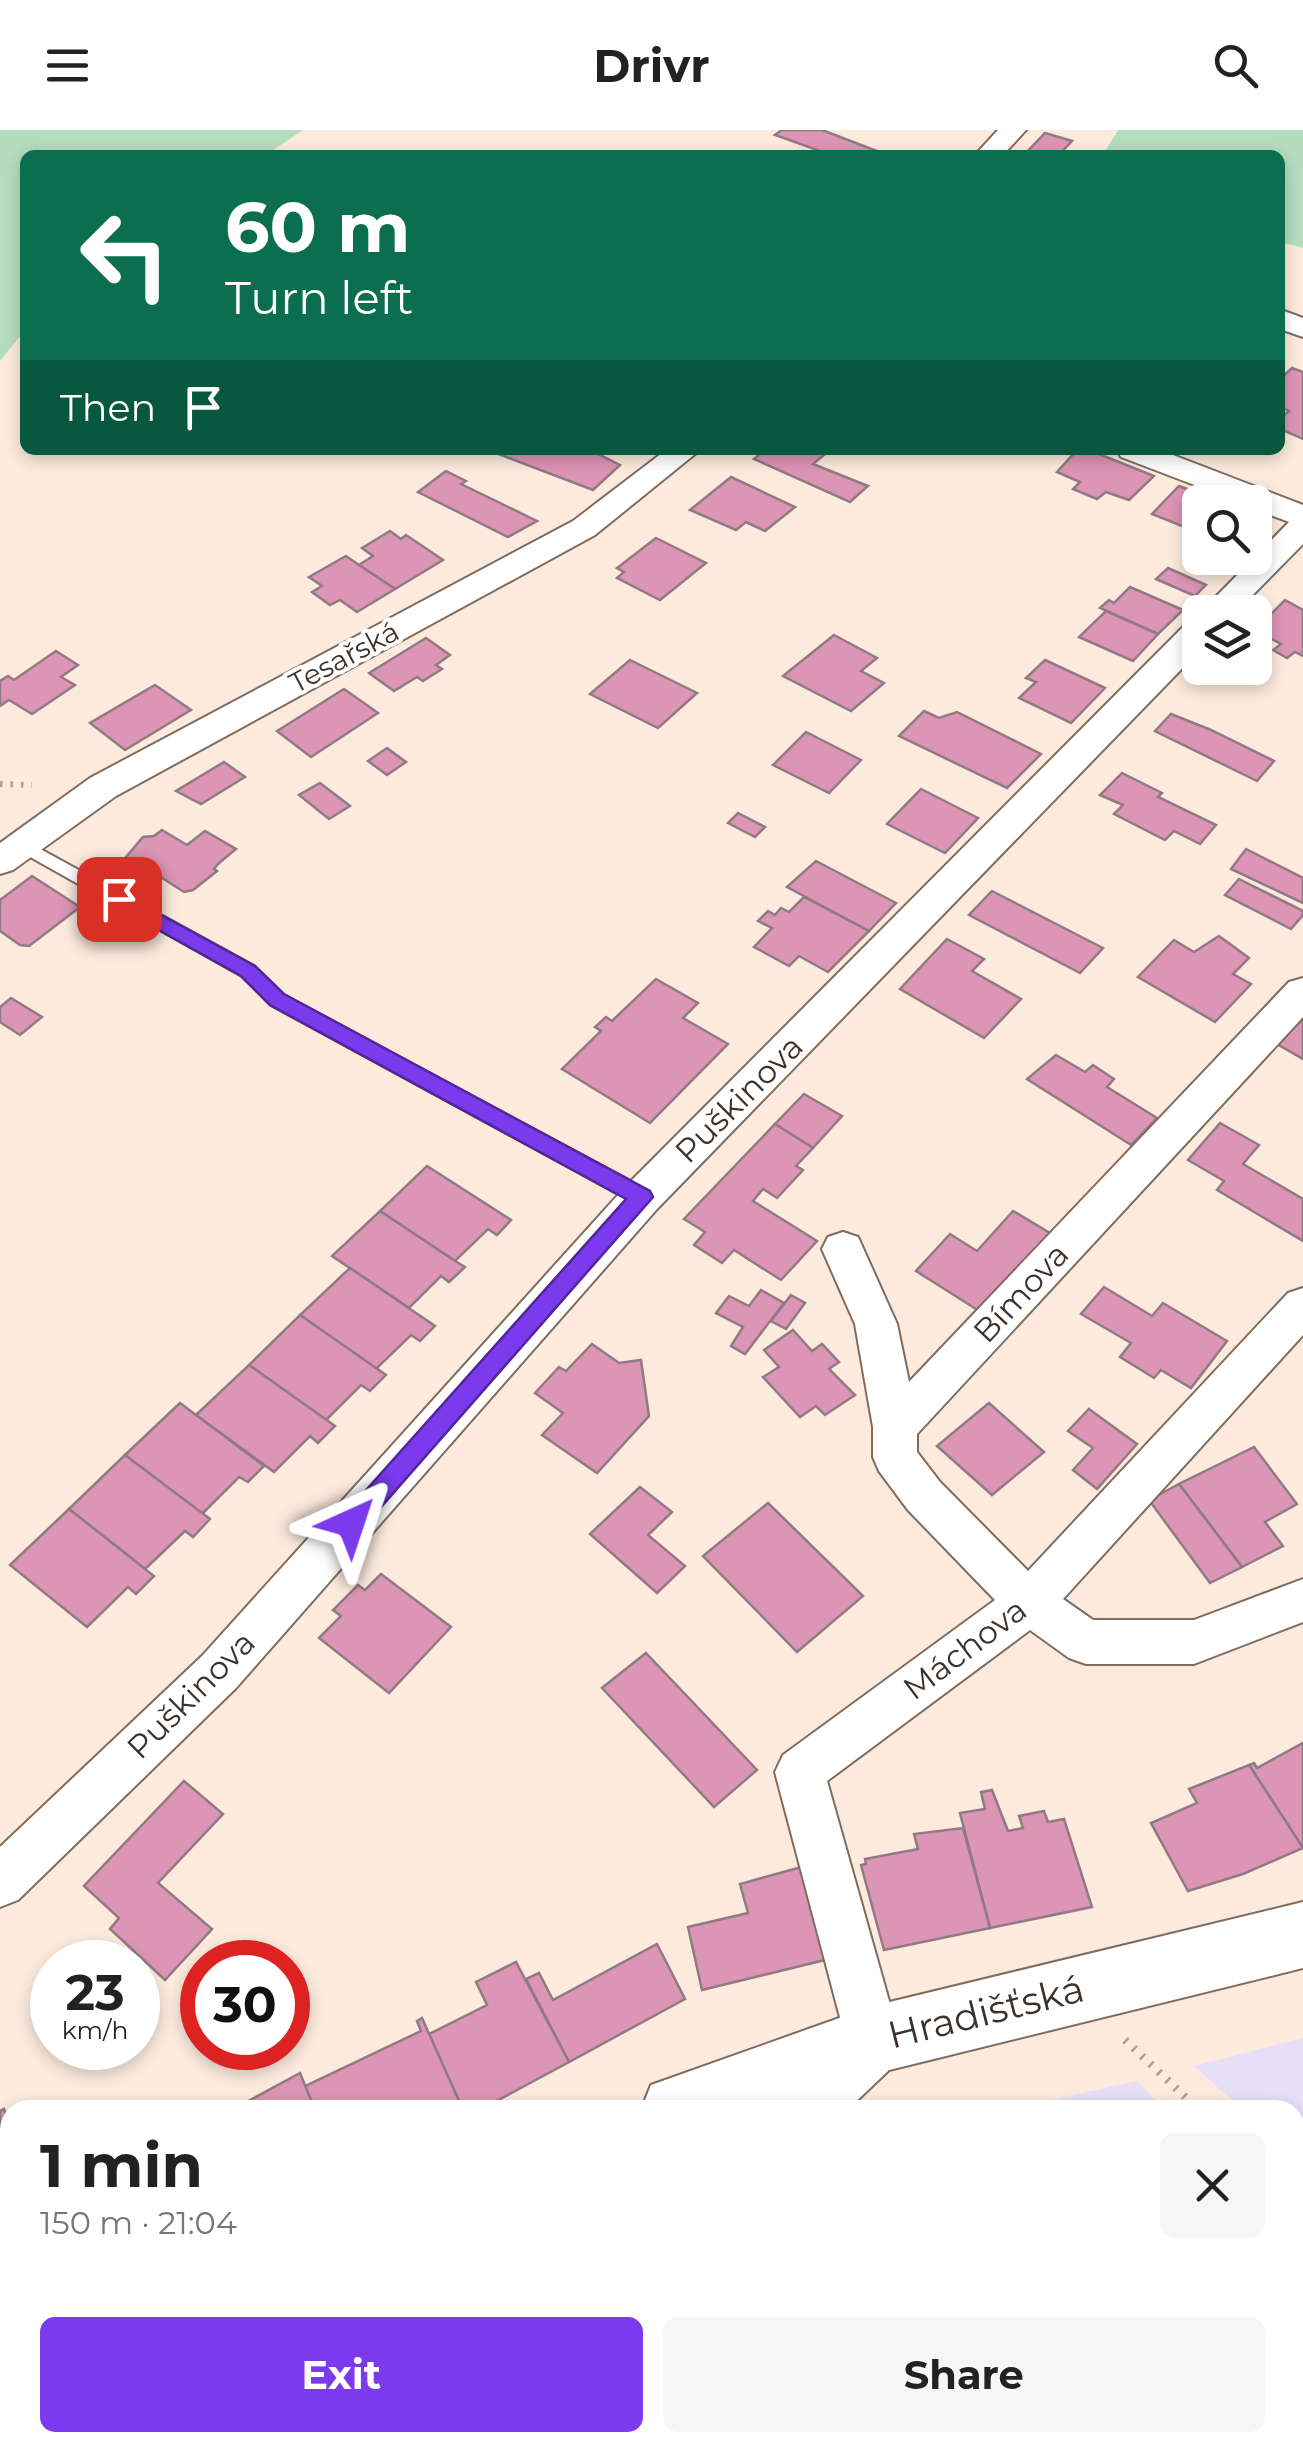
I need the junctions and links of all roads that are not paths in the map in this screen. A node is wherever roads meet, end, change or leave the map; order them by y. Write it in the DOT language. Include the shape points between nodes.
graph roads {
  1 [pos="1014,130"];
  2 [pos="993,150"];
  3 [pos="679,455"];
  4 [pos="1145,455"];
  5 [pos="1303,516"];
  6 [pos="1303,526"];
  7 [pos="1234,595"];
  8 [pos="1182,648"];
  9 [pos="11,854"];
  10 [pos="1303,992"];
  11 [pos="642,1197"];
  12 [pos="843,1249"];
  13 [pos="1303,1306"];
  14 [pos="896,1427"];
  15 [pos="1303,1600"];
  16 [pos="1029,1604"];
  17 [pos="0,1882"];
  18 [pos="1303,1934"];
  19 [pos="873,2040"];
  20 [pos="704,2100"];
  21 [pos="809,2100"];
  1 -- 2 [label="street"];
  3 -- 9 [label="street, Tesařská" via="584,528 103,787"];
  4 -- 5 [label="street"];
  6 -- 7 [label="street"];
  8 -- 11 [label="street, Puškinova"];
  9 -- 11 [label="lane" via="248,971 277,1000"];
  10 -- 14 [label="street, Bímova"];
  11 -- 17 [label="street, Puškinova" via="219,1672"];
  12 -- 14 [label="street" via="876,1324"];
  13 -- 16 [label="street, Máchova"];
  14 -- 16 [label="street" via="895,1456 924,1496"];
  15 -- 16 [label="street" via="1194,1642 1086,1642"];
  16 -- 19 [label="street, Máchova" via="800,1772"];
  18 -- 19 [label="main road, Hradišťská"];
  19 -- 20 [label="main road, Hradišťská"];
  19 -- 21 [label="street"];
}
